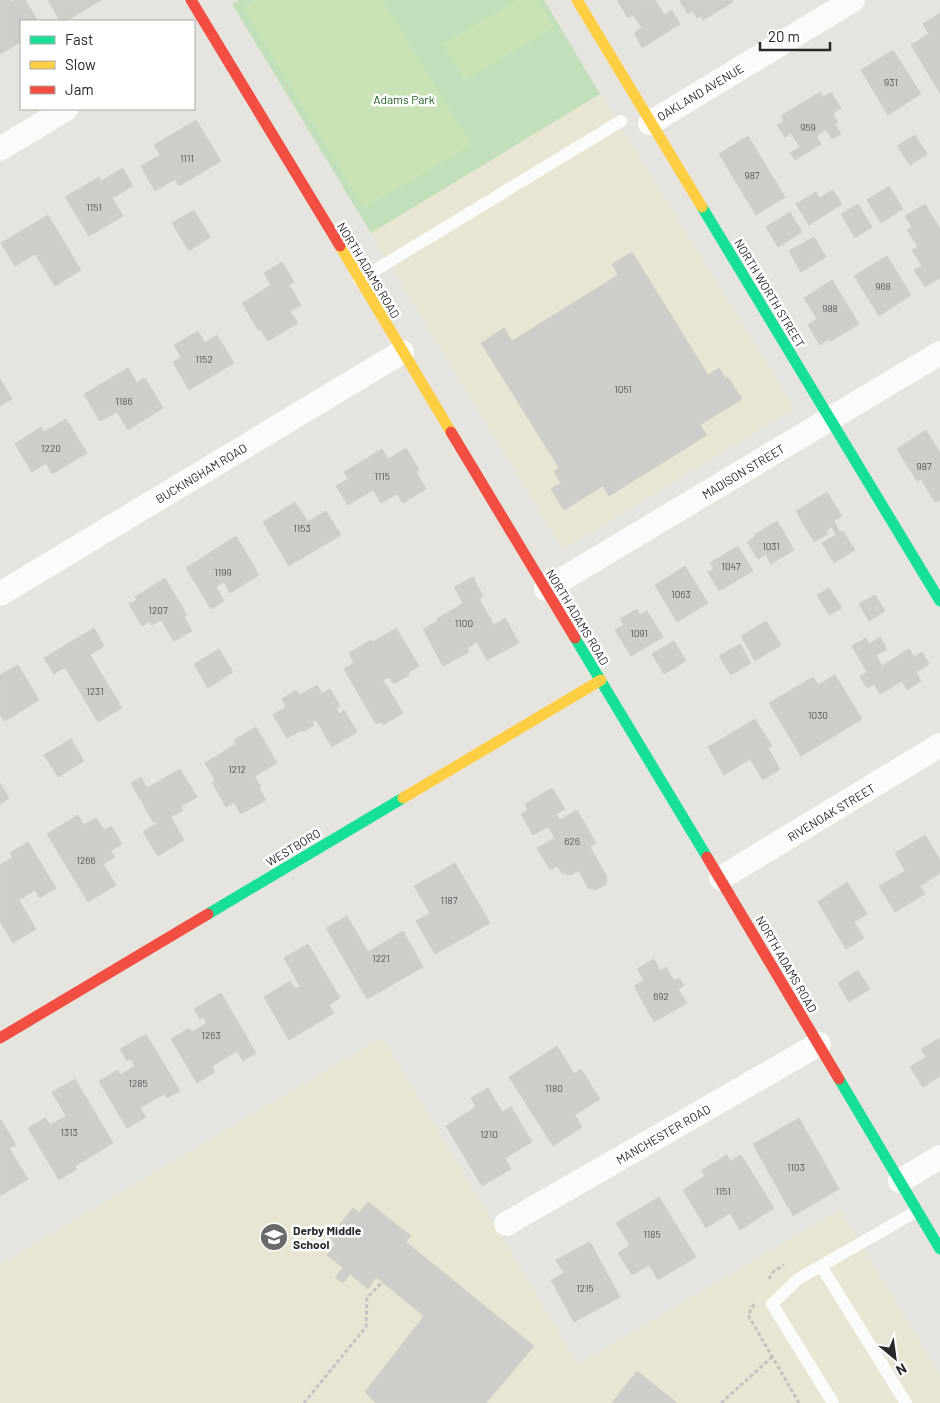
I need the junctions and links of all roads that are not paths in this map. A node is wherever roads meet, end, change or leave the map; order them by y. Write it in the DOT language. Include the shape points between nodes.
graph roads {
  1 [pos="191,0"];
  2 [pos="577,0"];
  3 [pos="853,0"];
  4 [pos="200,29"];
  5 [pos="64,110"];
  6 [pos="621,121"];
  7 [pos="650,123"];
  8 [pos="0,148"];
  9 [pos="359,280"];
  10 [pos="402,352"];
  11 [pos="940,353"];
  12 [pos="830,419"];
  13 [pos="546,589"];
  14 [pos="0,594"];
  15 [pos="940,601"];
  16 [pos="601,680"];
  17 [pos="940,745"];
  18 [pos="721,878"];
  19 [pos="0,1038"];
  20 [pos="819,1044"];
  21 [pos="940,1157"];
  22 [pos="900,1181"];
  23 [pos="918,1211"];
  24 [pos="506,1224"];
  25 [pos="940,1249"];
  26 [pos="821,1266"];
  27 [pos="832,1403"];
  28 [pos="906,1403"];
  1 -- 4 [label="main road, NORTH ADAMS ROAD"];
  2 -- 7 [label="main road, NORTH WORTH STREET"];
  3 -- 7 [label="street, OAKLAND AVENUE"];
  4 -- 9 [label="main road, NORTH ADAMS ROAD"];
  5 -- 8 [label="street"];
  6 -- 9 [label="lane"];
  7 -- 12 [label="main road, NORTH WORTH STREET"];
  9 -- 10 [label="main road, NORTH ADAMS ROAD"];
  10 -- 13 [label="main road, NORTH ADAMS ROAD"];
  10 -- 14 [label="street, BUCKINGHAM ROAD"];
  11 -- 12 [label="street, MADISON STREET"];
  12 -- 13 [label="street, MADISON STREET"];
  12 -- 15 [label="main road, NORTH WORTH STREET"];
  13 -- 16 [label="main road, NORTH ADAMS ROAD"];
  16 -- 18 [label="main road, NORTH ADAMS ROAD"];
  16 -- 19 [label="main road, WESTBORO"];
  17 -- 18 [label="street, RIVENOAK STREET"];
  18 -- 20 [label="main road, NORTH ADAMS ROAD"];
  20 -- 22 [label="main road, NORTH ADAMS ROAD"];
  20 -- 24 [label="street, MANCHESTER ROAD"];
  21 -- 22 [label="street"];
  22 -- 23 [label="main road, NORTH ADAMS ROAD"];
  23 -- 25 [label="main road, NORTH ADAMS ROAD"];
  23 -- 26 [label="lane"];
  26 -- 27 [label="lane" via="798,1279 772,1304"];
  26 -- 28 [label="lane"];
}
